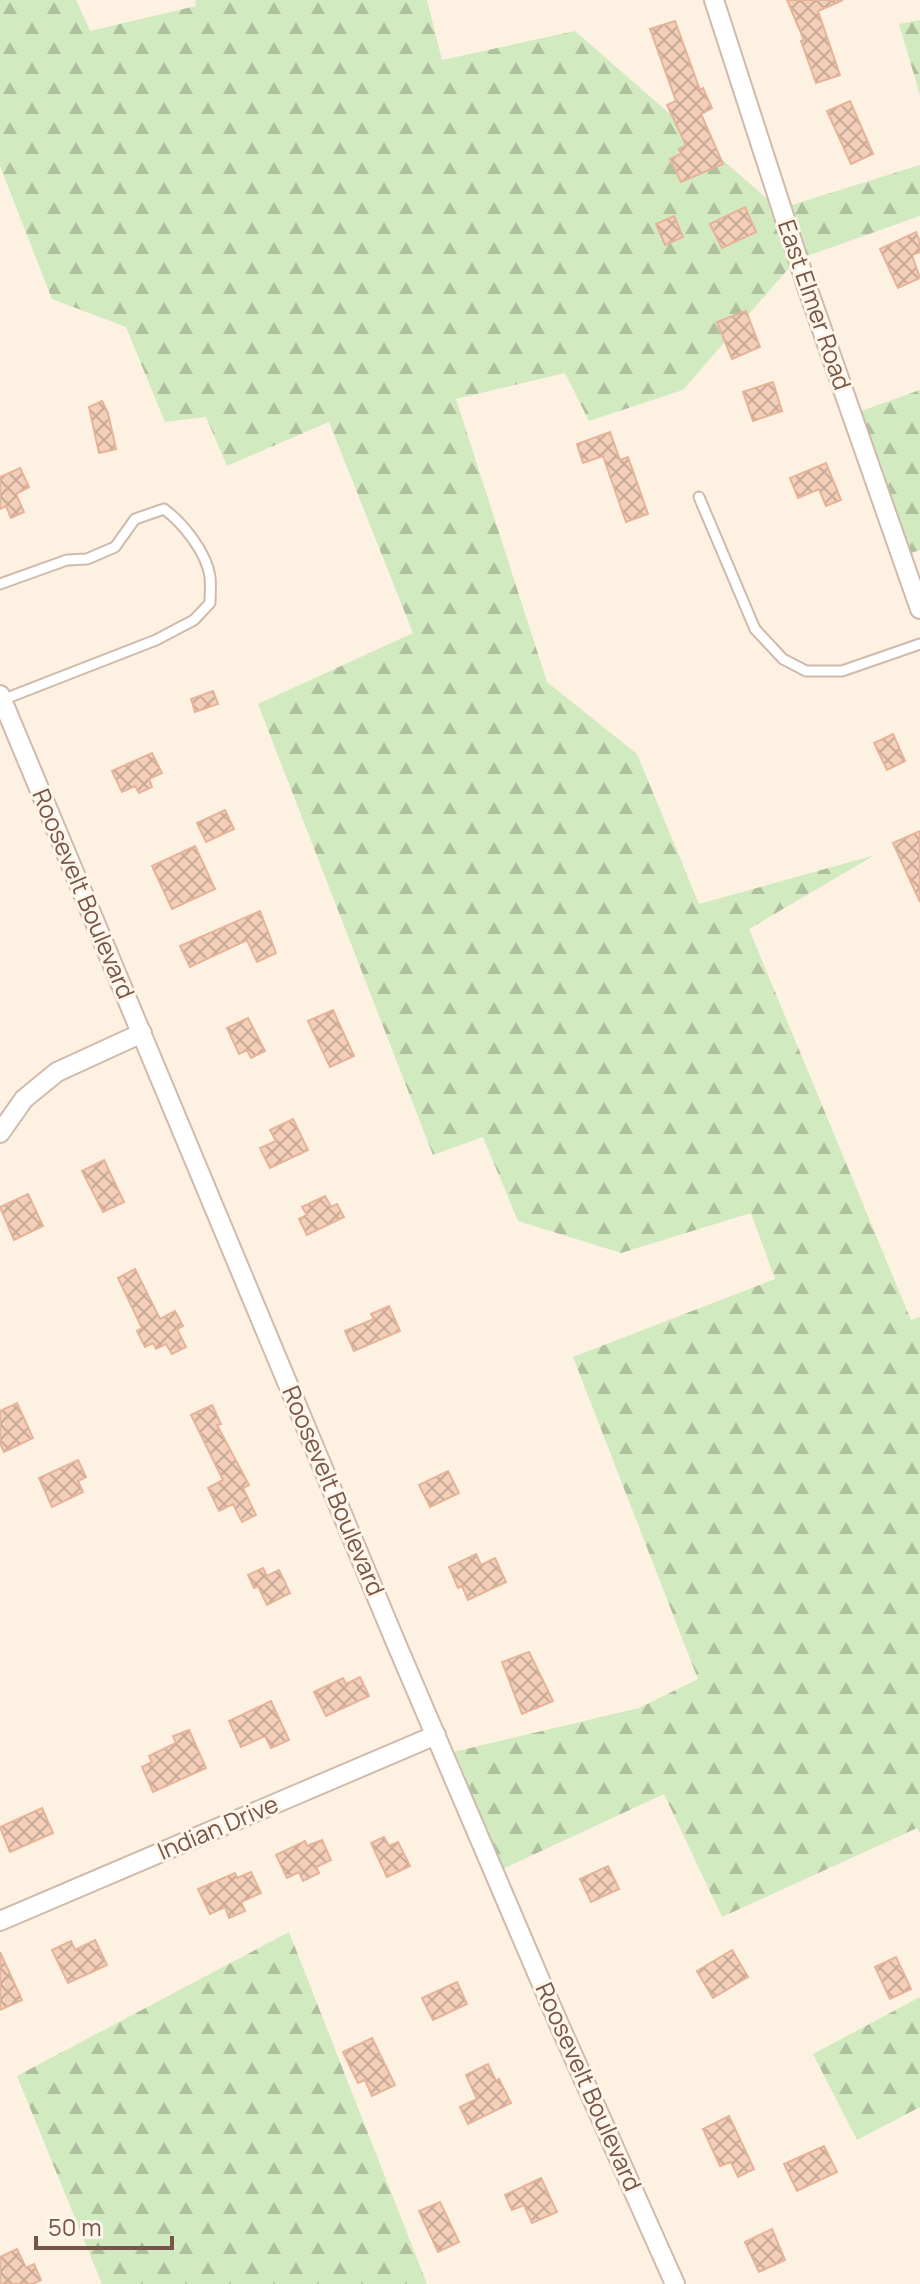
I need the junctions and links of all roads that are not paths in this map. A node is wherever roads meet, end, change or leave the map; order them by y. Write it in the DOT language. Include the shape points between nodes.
graph roads {
  1 [pos="714,0"];
  2 [pos="699,497"];
  3 [pos="0,584"];
  4 [pos="920,609"];
  5 [pos="920,644"];
  6 [pos="1,698"];
  7 [pos="142,1033"];
  8 [pos="0,1133"];
  9 [pos="436,1735"];
  10 [pos="0,1921"];
  11 [pos="675,2284"];
  1 -- 4 [label="street, East Elmer Road"];
  2 -- 5 [label="lane" via="755,629 783,659 806,671 842,671"];
  3 -- 6 [label="lane" via="115,547 135,519 164,509 192,538 210,575 210,603 194,620 156,640"];
  6 -- 7 [label="street, Roosevelt Boulevard"];
  7 -- 8 [label="street" via="57,1072 24,1099"];
  7 -- 9 [label="street, Roosevelt Boulevard"];
  9 -- 10 [label="street, Indian Drive"];
  9 -- 11 [label="street, Roosevelt Boulevard"];
}
